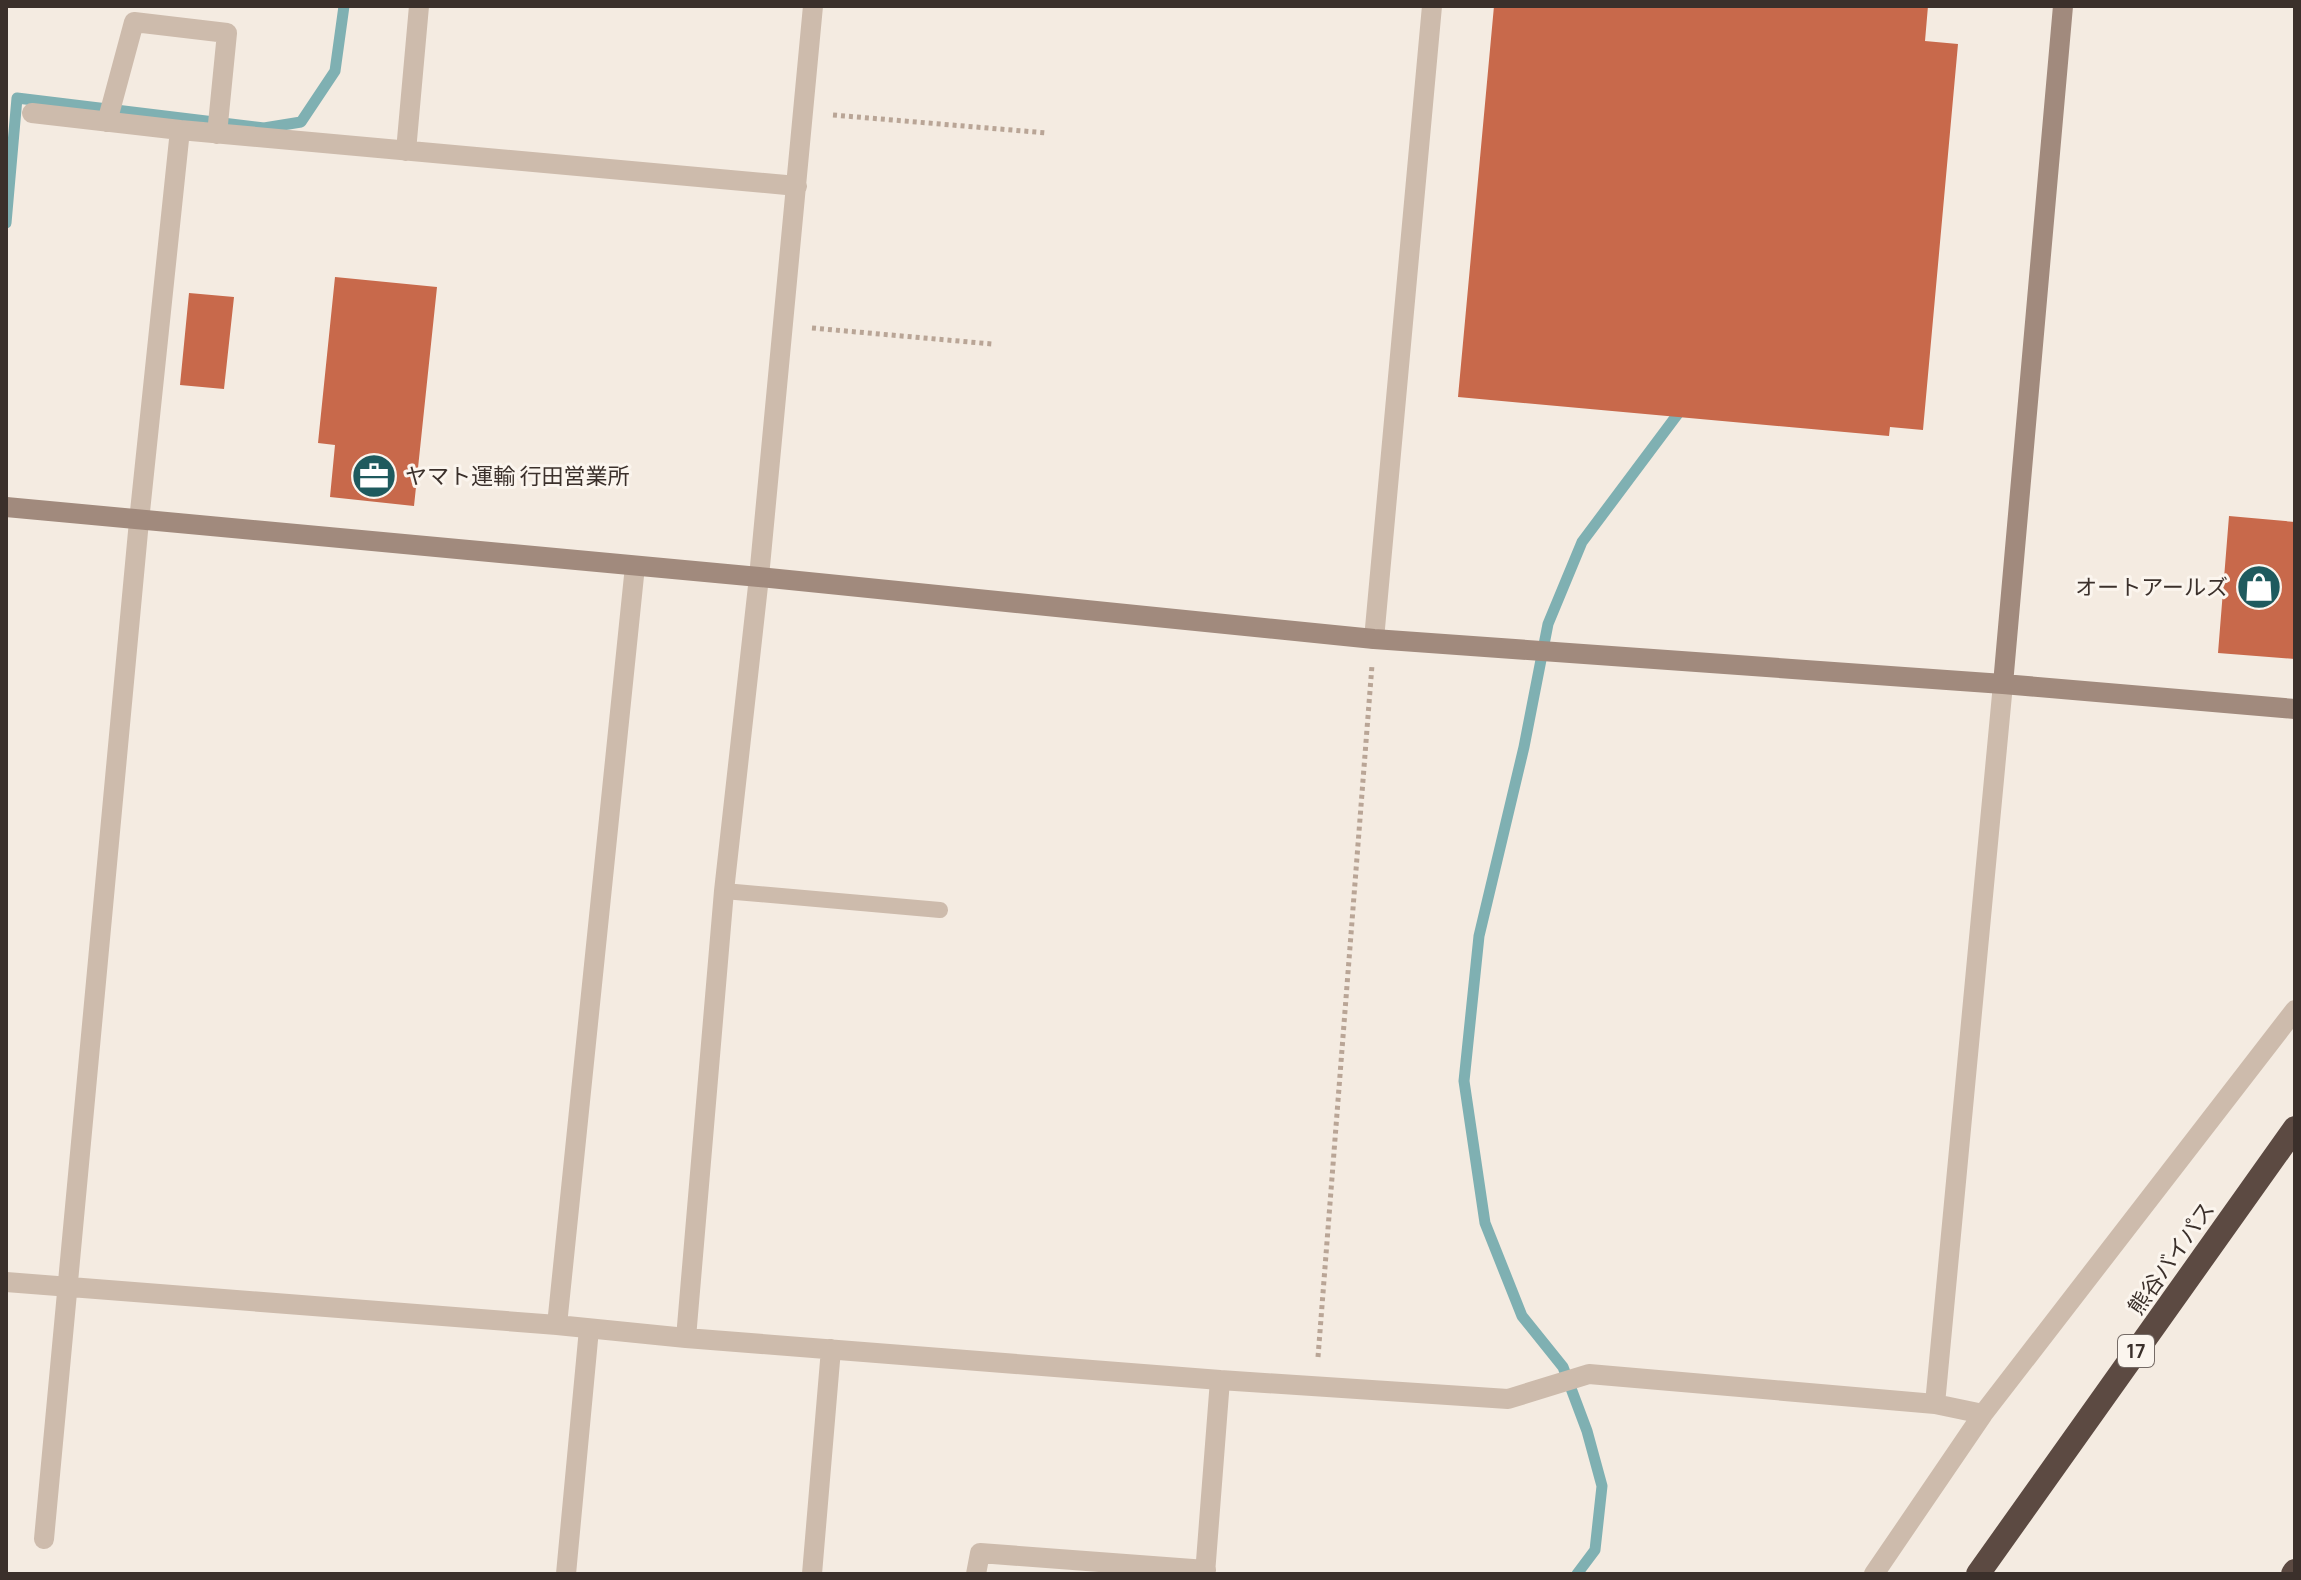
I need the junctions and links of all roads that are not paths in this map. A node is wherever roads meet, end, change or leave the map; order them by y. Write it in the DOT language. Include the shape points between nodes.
graph roads {
  1 [pos="419,6"];
  2 [pos="813,6"];
  3 [pos="1432,6"];
  4 [pos="2063,6"];
  5 [pos="32,113"];
  6 [pos="107,122"];
  7 [pos="180,130"];
  8 [pos="217,134"];
  9 [pos="406,151"];
  10 [pos="797,186"];
  11 [pos="6,507"];
  12 [pos="139,521"];
  13 [pos="635,566"];
  14 [pos="759,577"];
  15 [pos="1374,639"];
  16 [pos="2003,684"];
  17 [pos="2295,709"];
  18 [pos="724,891"];
  19 [pos="940,910"];
  20 [pos="2295,1010"];
  21 [pos="2293,1132"];
  22 [pos="6,1282"];
  23 [pos="67,1286"];
  24 [pos="557,1325"];
  25 [pos="589,1329"];
  26 [pos="686,1338"];
  27 [pos="831,1349"];
  28 [pos="1220,1380"];
  29 [pos="1935,1404"];
  30 [pos="1983,1414"];
  31 [pos="44,1539"];
  32 [pos="1206,1572"];
  33 [pos="566,1574"];
  34 [pos="812,1574"];
  35 [pos="976,1574"];
  36 [pos="1874,1574"];
  37 [pos="1978,1574"];
  1 -- 9 [label="street"];
  2 -- 10 [label="street"];
  3 -- 15 [label="street"];
  4 -- 16 [label="street"];
  5 -- 6 [label="street"];
  6 -- 7 [label="street"];
  6 -- 8 [label="street" via="134,22 227,33"];
  7 -- 8 [label="street"];
  7 -- 12 [label="street"];
  8 -- 9 [label="street"];
  9 -- 10 [label="street"];
  10 -- 14 [label="street"];
  11 -- 12 [label="street"];
  12 -- 13 [label="street"];
  12 -- 23 [label="street"];
  13 -- 14 [label="street"];
  13 -- 24 [label="street"];
  14 -- 15 [label="street"];
  14 -- 18 [label="street"];
  15 -- 16 [label="street"];
  16 -- 17 [label="street"];
  16 -- 29 [label="street"];
  18 -- 19 [label="lane"];
  18 -- 26 [label="street"];
  20 -- 30 [label="street"];
  21 -- 37 [label="highway, 熊谷バイパス / 17"];
  22 -- 23 [label="street"];
  23 -- 24 [label="street"];
  23 -- 31 [label="street"];
  24 -- 25 [label="street"];
  25 -- 26 [label="street"];
  25 -- 33 [label="street"];
  26 -- 27 [label="street"];
  27 -- 28 [label="street"];
  27 -- 34 [label="street"];
  28 -- 29 [label="street" via="1508,1399 1589,1374"];
  28 -- 32 [label="street"];
  29 -- 30 [label="street"];
  30 -- 36 [label="street"];
  32 -- 35 [label="street" via="980,1553"];
}
